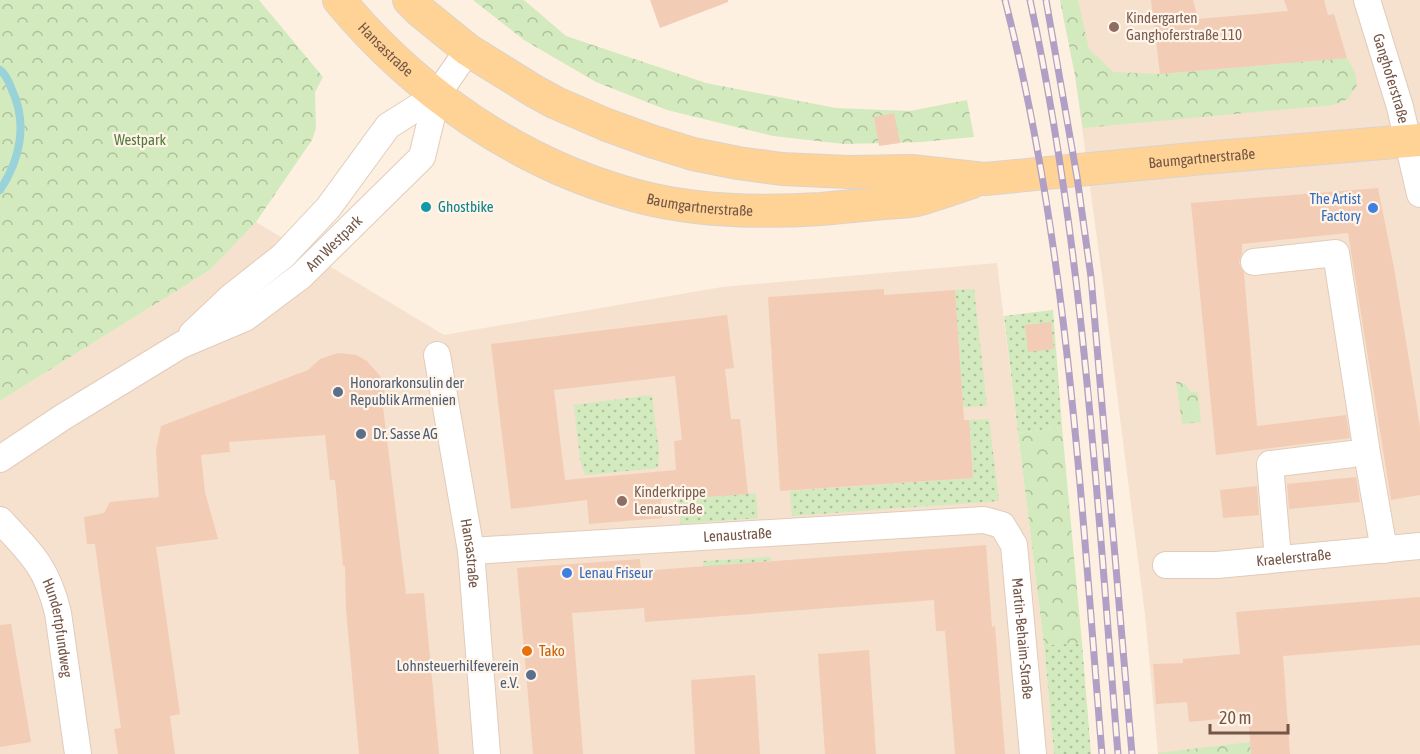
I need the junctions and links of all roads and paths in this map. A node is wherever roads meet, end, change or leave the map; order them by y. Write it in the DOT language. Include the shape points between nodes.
graph roads {
  1 [pos="339,0"];
  2 [pos="409,0"];
  3 [pos="1367,0"];
  4 [pos="468,50"];
  5 [pos="436,95"];
  6 [pos="1414,141"];
  7 [pos="985,179"];
  8 [pos="1420,194"];
  9 [pos="1254,262"];
  10 [pos="182,345"];
  11 [pos="437,355"];
  12 [pos="1352,454"];
  13 [pos="0,459"];
  14 [pos="0,520"];
  15 [pos="1002,525"];
  16 [pos="1420,546"];
  17 [pos="1384,550"];
  18 [pos="471,551"];
  19 [pos="1278,559"];
  20 [pos="1166,565"];
  21 [pos="78,754"];
  22 [pos="488,754"];
  23 [pos="1033,754"];
  1 -- 5 [label="main road, Hansastraße" via="382,49"];
  2 -- 4 [label="main road"];
  3 -- 6 [label="street, Ganghoferstraße"];
  4 -- 5 [label="street, Am Westpark"];
  4 -- 7 [label="main road, Baumgartnerstraße" via="556,103 693,154 782,169 911,171"];
  5 -- 7 [label="main road, Baumgartnerstraße" via="508,144 545,162 637,196 706,208 775,212 914,200"];
  5 -- 10 [label="street, Am Westpark" via="388,126 328,208 283,256 231,297"];
  5 -- 10 [label="street, Am Westpark" via="422,157 335,245 245,318"];
  6 -- 7 [label="main road, Baumgartnerstraße"];
  6 -- 8 [label="street, Ganghoferstraße"];
  9 -- 17 [label="street" via="1336,253"];
  10 -- 13 [label="street, Am Westpark"];
  11 -- 18 [label="street, Hansastraße"];
  12 -- 19 [label="street" via="1270,464"];
  14 -- 21 [label="street, Hundertpfundweg" via="41,565 53,592"];
  15 -- 18 [label="street, Lenaustraße" via="984,520"];
  15 -- 23 [label="street, Martin-Behaim-Straße" via="1014,545"];
  16 -- 17 [label="street, Kraelerstraße"];
  17 -- 19 [label="street, Kraelerstraße"];
  18 -- 22 [label="street, Hansastraße"];
  19 -- 20 [label="street, Kraelerstraße"];
}
